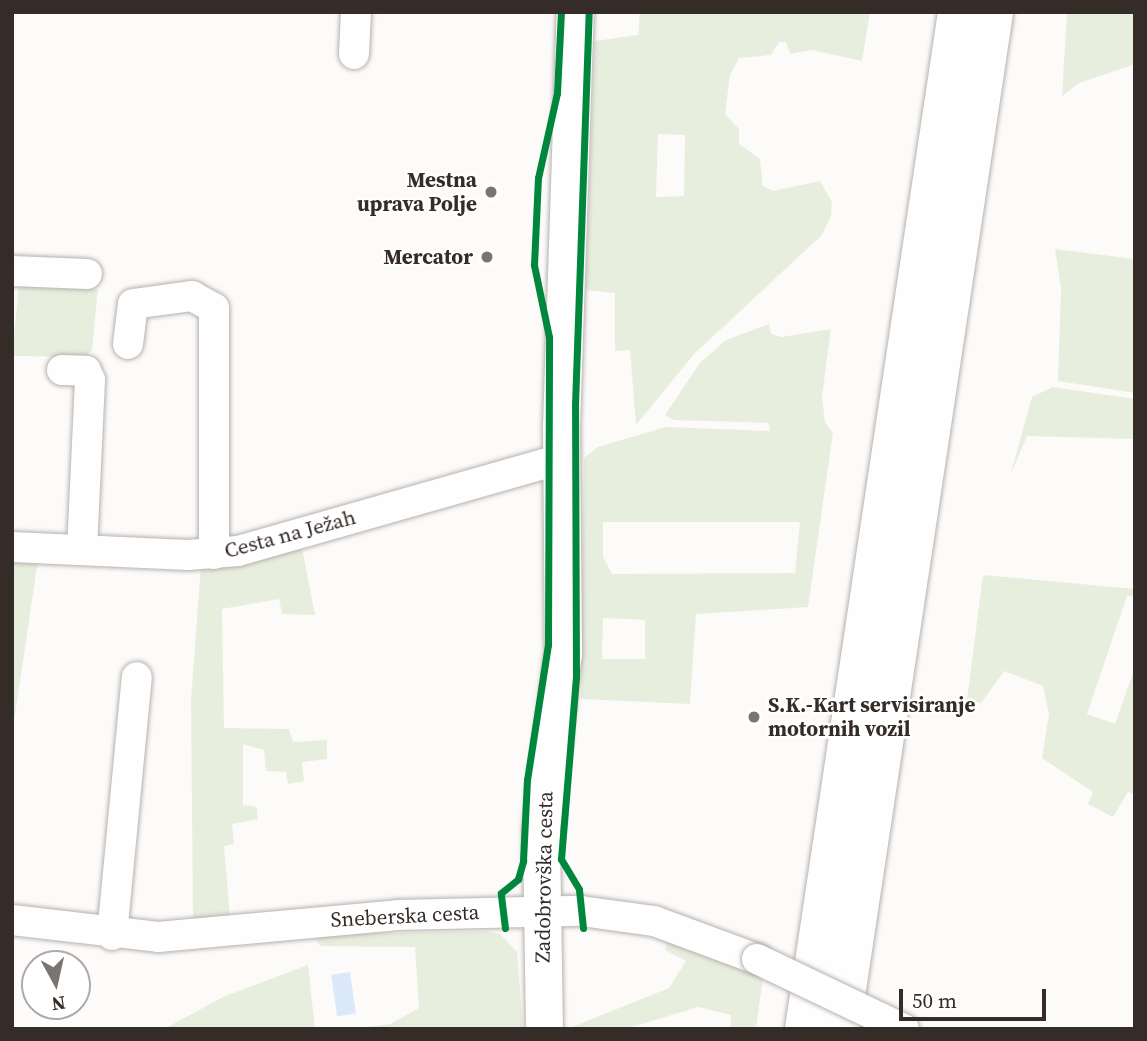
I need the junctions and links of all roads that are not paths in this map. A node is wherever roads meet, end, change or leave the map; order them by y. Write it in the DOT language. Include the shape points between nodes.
graph roads {
  1 [pos="356,12"];
  2 [pos="575,12"];
  3 [pos="932,12"];
  4 [pos="957,12"];
  5 [pos="994,12"];
  6 [pos="354,54"];
  7 [pos="933,187"];
  8 [pos="12,271"];
  9 [pos="87,274"];
  10 [pos="128,344"];
  11 [pos="62,370"];
  12 [pos="561,459"];
  13 [pos="12,547"];
  14 [pos="82,550"];
  15 [pos="214,554"];
  16 [pos="137,677"];
  17 [pos="541,911"];
  18 [pos="12,920"];
  19 [pos="112,935"];
  20 [pos="544,1029"];
  21 [pos="804,1029"];
  22 [pos="841,1029"];
  23 [pos="904,1029"];
  1 -- 6 [label="street"];
  2 -- 12 [label="main road, Zadobrovška cesta"];
  3 -- 7 [label="highway" via="921,117"];
  4 -- 7 [label="highway"];
  5 -- 22 [label="highway"];
  7 -- 21 [label="highway"];
  8 -- 9 [label="street"];
  10 -- 15 [label="street" via="128,312 143,300 192,296 214,308"];
  11 -- 14 [label="street" via="86,371 90,380"];
  12 -- 15 [label="street, Cesta na Ježah"];
  12 -- 17 [label="main road, Zadobrovška cesta" via="562,673 544,787"];
  13 -- 14 [label="street, Cesta na Ježah"];
  14 -- 15 [label="street, Cesta na Ježah"];
  16 -- 19 [label="street"];
  17 -- 19 [label="street, Sneberska cesta" via="352,918 175,937"];
  17 -- 20 [label="main road, Zadobrovška cesta"];
  17 -- 23 [label="street, Sneberska cesta, bridge" via="654,921 757,959"];
  18 -- 19 [label="street, Sneberska cesta"];
}
